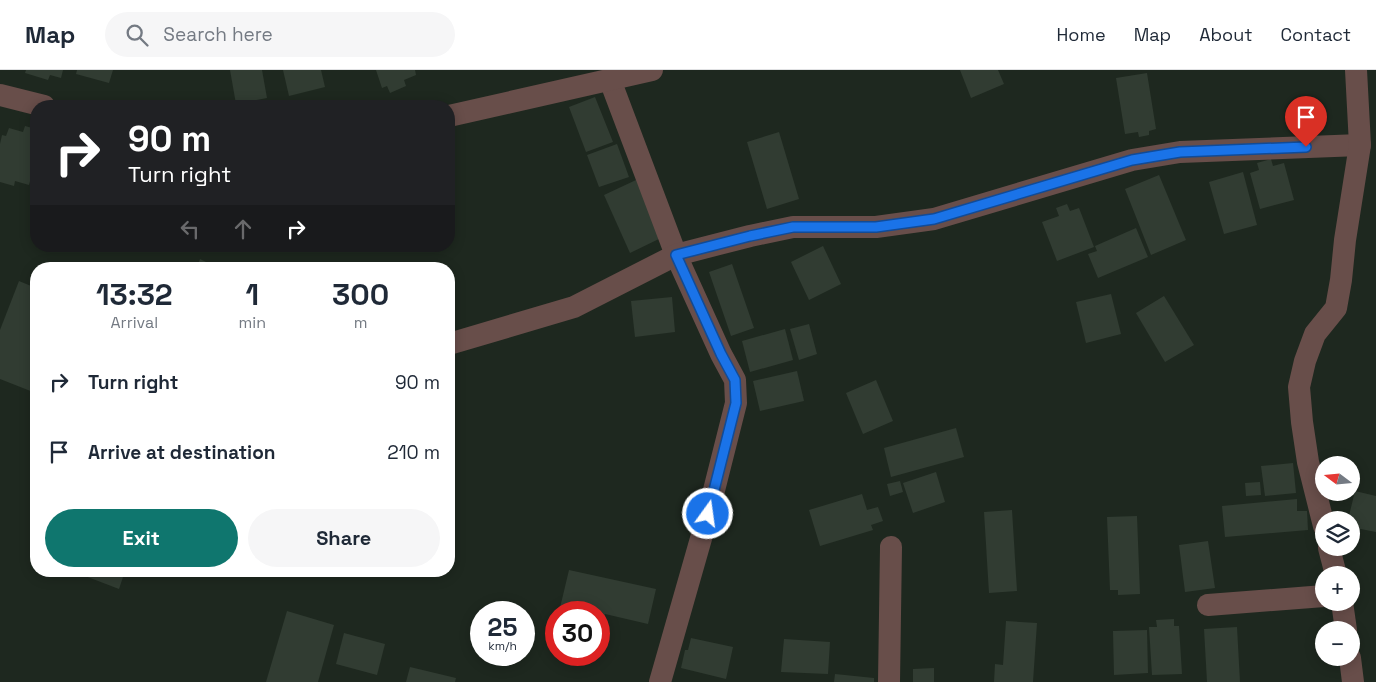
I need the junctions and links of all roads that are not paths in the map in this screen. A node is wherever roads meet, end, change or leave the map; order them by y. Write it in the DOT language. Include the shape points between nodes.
graph roads {
  1 [pos="652,70"];
  2 [pos="1356,70"];
  3 [pos="610,80"];
  4 [pos="0,95"];
  5 [pos="30,102"];
  6 [pos="455,115"];
  7 [pos="1360,145"];
  8 [pos="676,255"];
  9 [pos="455,342"];
  10 [pos="1320,511"];
  11 [pos="891,547"];
  12 [pos="1315,597"];
  13 [pos="1208,605"];
  14 [pos="1351,666"];
  15 [pos="660,682"];
  16 [pos="889,682"];
  17 [pos="1354,682"];
  1 -- 3 [label="street"];
  2 -- 7 [label="street"];
  3 -- 6 [label="street"];
  3 -- 8 [label="street"];
  4 -- 5 [label="street"];
  7 -- 8 [label="street" via="1180,152 1132,160 934,219 876,227 793,227"];
  7 -- 10 [label="street" via="1336,308 1315,334 1299,387 1308,462"];
  8 -- 9 [label="street" via="574,307"];
  8 -- 15 [label="street" via="735,380 736,403"];
  11 -- 16 [label="street"];
  12 -- 13 [label="street"];
  14 -- 17 [label="street"];
}
